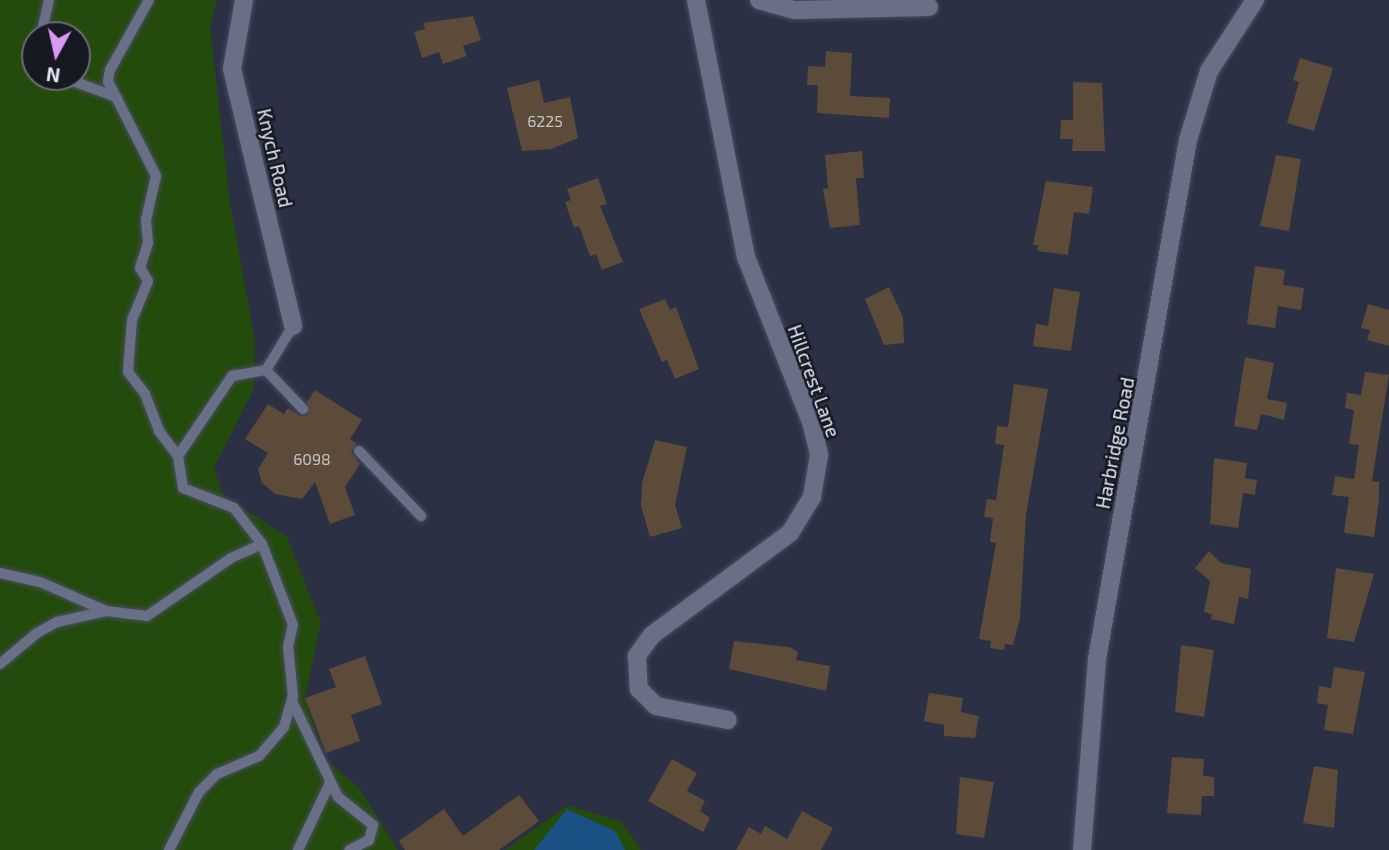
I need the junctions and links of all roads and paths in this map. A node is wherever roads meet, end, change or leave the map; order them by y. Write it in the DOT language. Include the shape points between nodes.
graph roads {
  1 [pos="49,0"];
  2 [pos="149,0"];
  3 [pos="244,0"];
  4 [pos="696,0"];
  5 [pos="759,0"];
  6 [pos="1255,0"];
  7 [pos="929,7"];
  8 [pos="44,21"];
  9 [pos="91,88"];
  10 [pos="116,97"];
  11 [pos="293,326"];
  12 [pos="265,370"];
  13 [pos="303,409"];
  14 [pos="359,451"];
  15 [pos="178,456"];
  16 [pos="421,516"];
  17 [pos="262,544"];
  18 [pos="0,573"];
  19 [pos="106,611"];
  20 [pos="0,664"];
  21 [pos="292,701"];
  22 [pos="728,720"];
  23 [pos="330,783"];
  24 [pos="169,850"];
  25 [pos="299,850"];
  26 [pos="349,850"];
  27 [pos="1082,850"];
  1 -- 8 [label="lane"];
  2 -- 10 [label="lane" via="110,70 108,81"];
  3 -- 11 [label="street, Knych Road" via="232,69"];
  4 -- 22 [label="street, Hillcrest Lane" via="746,257 811,422 818,455 812,497 789,533 652,635 637,656 639,688 656,706"];
  5 -- 7 [label="street" via="795,10"];
  6 -- 27 [label="street, Harbridge Road" via="1220,50 1200,94 1188,140 1107,596 1090,724"];
  9 -- 10 [label="lane"];
  10 -- 15 [label="lane" via="156,176 146,220 148,243 140,268 148,281 132,320 128,372 145,394 159,431"];
  11 -- 12 [label="lane"];
  12 -- 13 [label="lane"];
  12 -- 15 [label="lane" via="232,376"];
  14 -- 16 [label="lane"];
  15 -- 17 [label="lane" via="183,488 234,508"];
  17 -- 19 [label="lane" via="231,558 146,616"];
  17 -- 21 [label="lane" via="293,625 288,646 294,676"];
  18 -- 19 [label="lane" via="40,582"];
  19 -- 20 [label="lane" via="57,622"];
  21 -- 23 [label="lane"];
  21 -- 24 [label="lane" via="274,743 259,756 217,774 199,792"];
  23 -- 25 [label="lane"];
  23 -- 26 [label="lane" via="355,814 373,825 369,839"];
}
